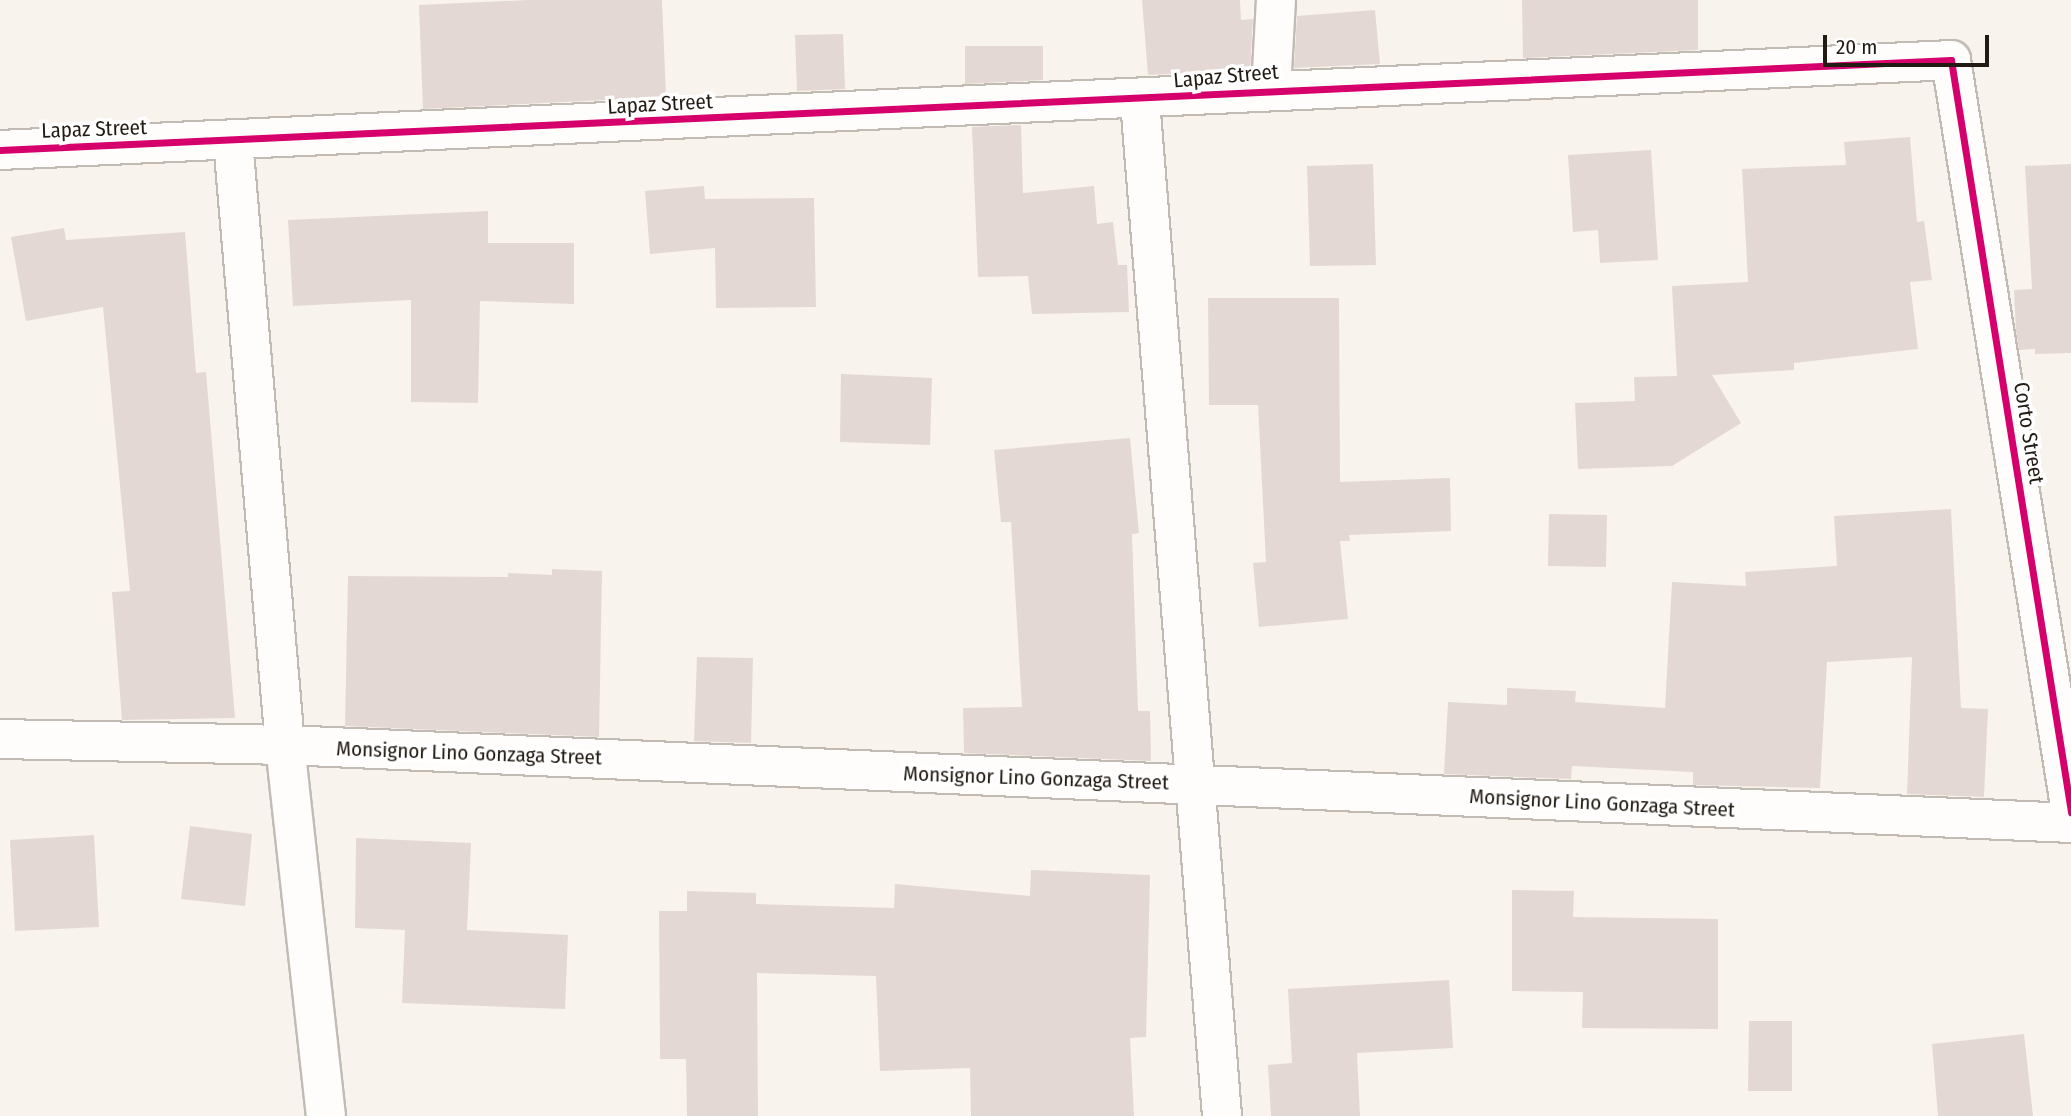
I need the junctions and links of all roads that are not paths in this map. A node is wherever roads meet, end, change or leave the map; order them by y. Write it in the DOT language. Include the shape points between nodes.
graph roads {
  1 [pos="1276,0"];
  2 [pos="1951,60"];
  3 [pos="1271,89"];
  4 [pos="1140,101"];
  5 [pos="233,141"];
  6 [pos="0,150"];
  7 [pos="0,739"];
  8 [pos="285,745"];
  9 [pos="1198,785"];
  10 [pos="2071,812"];
  11 [pos="2071,823"];
  12 [pos="326,1116"];
  13 [pos="1222,1116"];
  1 -- 3 [label="street"];
  2 -- 3 [label="street, Lapaz Street"];
  2 -- 10 [label="street, Corto Street"];
  3 -- 4 [label="street, Lapaz Street"];
  4 -- 5 [label="street, Lapaz Street"];
  4 -- 9 [label="street"];
  5 -- 6 [label="street, Lapaz Street"];
  5 -- 8 [label="street"];
  7 -- 8 [label="street, Monsignor Lino Gonzaga Street"];
  8 -- 9 [label="street, Monsignor Lino Gonzaga Street"];
  8 -- 12 [label="street"];
  9 -- 11 [label="street, Monsignor Lino Gonzaga Street"];
  9 -- 13 [label="street"];
}
